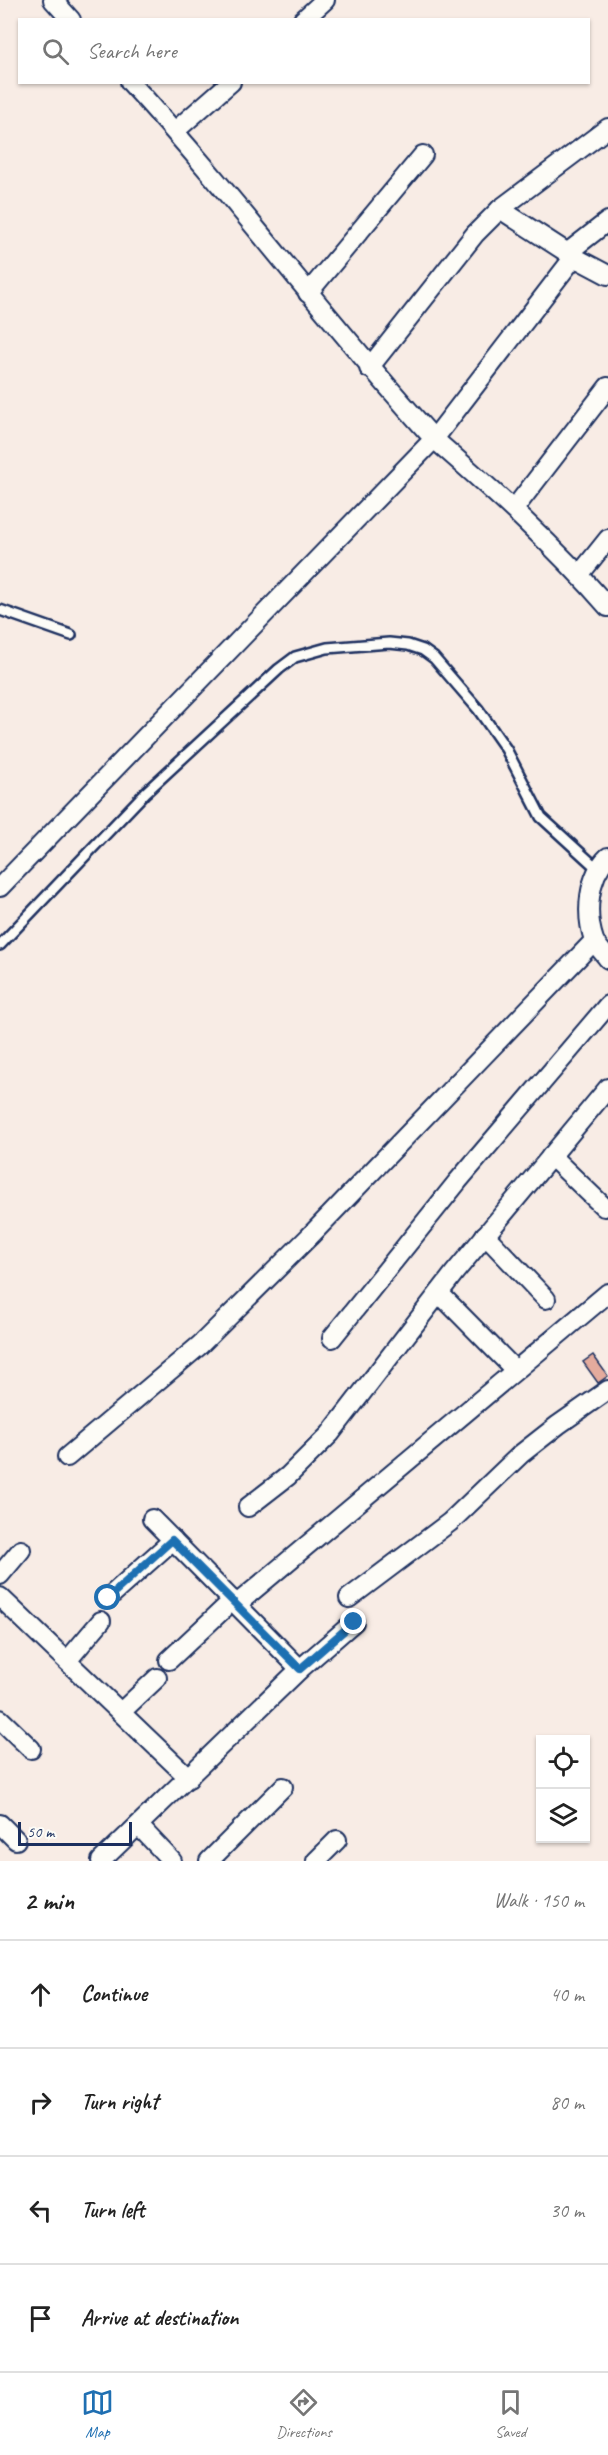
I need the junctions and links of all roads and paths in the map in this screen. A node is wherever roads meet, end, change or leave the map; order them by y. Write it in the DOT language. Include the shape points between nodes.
graph roads {
  1 [pos="53,0"];
  2 [pos="325,0"];
  3 [pos="69,18"];
  4 [pos="305,18"];
  5 [pos="132,84"];
  6 [pos="229,84"];
  7 [pos="608,128"];
  8 [pos="175,131"];
  9 [pos="423,155"];
  10 [pos="500,209"];
  11 [pos="608,221"];
  12 [pos="571,255"];
  13 [pos="608,275"];
  14 [pos="308,293"];
  15 [pos="369,368"];
  16 [pos="608,387"];
  17 [pos="434,439"];
  18 [pos="514,509"];
  19 [pos="608,539"];
  20 [pos="580,574"];
  21 [pos="608,607"];
  22 [pos="0,610"];
  23 [pos="71,635"];
  24 [pos="604,863"];
  25 [pos="0,887"];
  26 [pos="594,941"];
  27 [pos="0,945"];
  28 [pos="608,959"];
  29 [pos="608,1005"];
  30 [pos="608,1088"];
  31 [pos="551,1155"];
  32 [pos="604,1207"];
  33 [pos="485,1235"];
  34 [pos="439,1293"];
  35 [pos="608,1293"];
  36 [pos="546,1299"];
  37 [pos="332,1338"];
  38 [pos="515,1370"];
  39 [pos="608,1390"];
  40 [pos="67,1457"];
  41 [pos="248,1507"];
  42 [pos="152,1519"];
  43 [pos="172,1540"];
  44 [pos="21,1550"];
  45 [pos="0,1575"];
  46 [pos="0,1597"];
  47 [pos="108,1598"];
  48 [pos="349,1598"];
  49 [pos="235,1602"];
  50 [pos="101,1620"];
  51 [pos="354,1622"];
  52 [pos="169,1660"];
  53 [pos="67,1661"];
  54 [pos="300,1669"];
  55 [pos="158,1678"];
  56 [pos="121,1712"];
  57 [pos="0,1719"];
  58 [pos="30,1749"];
  59 [pos="189,1778"];
  60 [pos="283,1787"];
  61 [pos="0,1824"];
  62 [pos="139,1826"];
  63 [pos="16,1840"];
  64 [pos="337,1840"];
  65 [pos="101,1861"];
  66 [pos="172,1861"];
  67 [pos="209,1861"];
  68 [pos="316,1861"];
  1 -- 3 [label="street"];
  2 -- 4 [label="street"];
  5 -- 8 [label="street"];
  6 -- 8 [label="street"];
  7 -- 10 [label="street"];
  8 -- 14 [label="street"];
  9 -- 14 [label="street"];
  10 -- 12 [label="street"];
  10 -- 15 [label="street" via="475,234"];
  11 -- 12 [label="street"];
  12 -- 13 [label="street"];
  12 -- 17 [label="street"];
  14 -- 15 [label="street"];
  15 -- 17 [label="street"];
  16 -- 18 [label="street"];
  17 -- 18 [label="street"];
  17 -- 25 [label="street"];
  18 -- 20 [label="street"];
  19 -- 20 [label="street"];
  20 -- 21 [label="street"];
  22 -- 23 [label="lane"];
  24 -- 26 [label="street" via="591,890"];
  24 -- 27 [label="lane" via="541,817 506,749 434,658 408,645 327,648 295,657 279,669 146,792"];
  26 -- 28 [label="street"];
  26 -- 40 [label="street" via="208,1337"];
  29 -- 37 [label="street" via="458,1181"];
  30 -- 31 [label="street"];
  31 -- 32 [label="street"];
  31 -- 33 [label="street"];
  33 -- 34 [label="street"];
  33 -- 36 [label="street"];
  34 -- 38 [label="street"];
  34 -- 41 [label="street" via="330,1434 288,1476"];
  35 -- 38 [label="street"];
  38 -- 49 [label="street"];
  39 -- 48 [label="street" via="521,1454 450,1522"];
  42 -- 43 [label="street"];
  43 -- 47 [label="street"];
  43 -- 49 [label="street"];
  44 -- 45 [label="street"];
  46 -- 53 [label="street"];
  49 -- 52 [label="street"];
  49 -- 54 [label="street"];
  50 -- 53 [label="street"];
  51 -- 54 [label="street"];
  53 -- 56 [label="street"];
  54 -- 59 [label="street"];
  55 -- 56 [label="street"];
  56 -- 59 [label="street"];
  57 -- 58 [label="street"];
  59 -- 62 [label="street"];
  60 -- 67 [label="street"];
  61 -- 63 [label="street"];
  62 -- 65 [label="street"];
  62 -- 66 [label="street"];
  64 -- 68 [label="street"];
}
